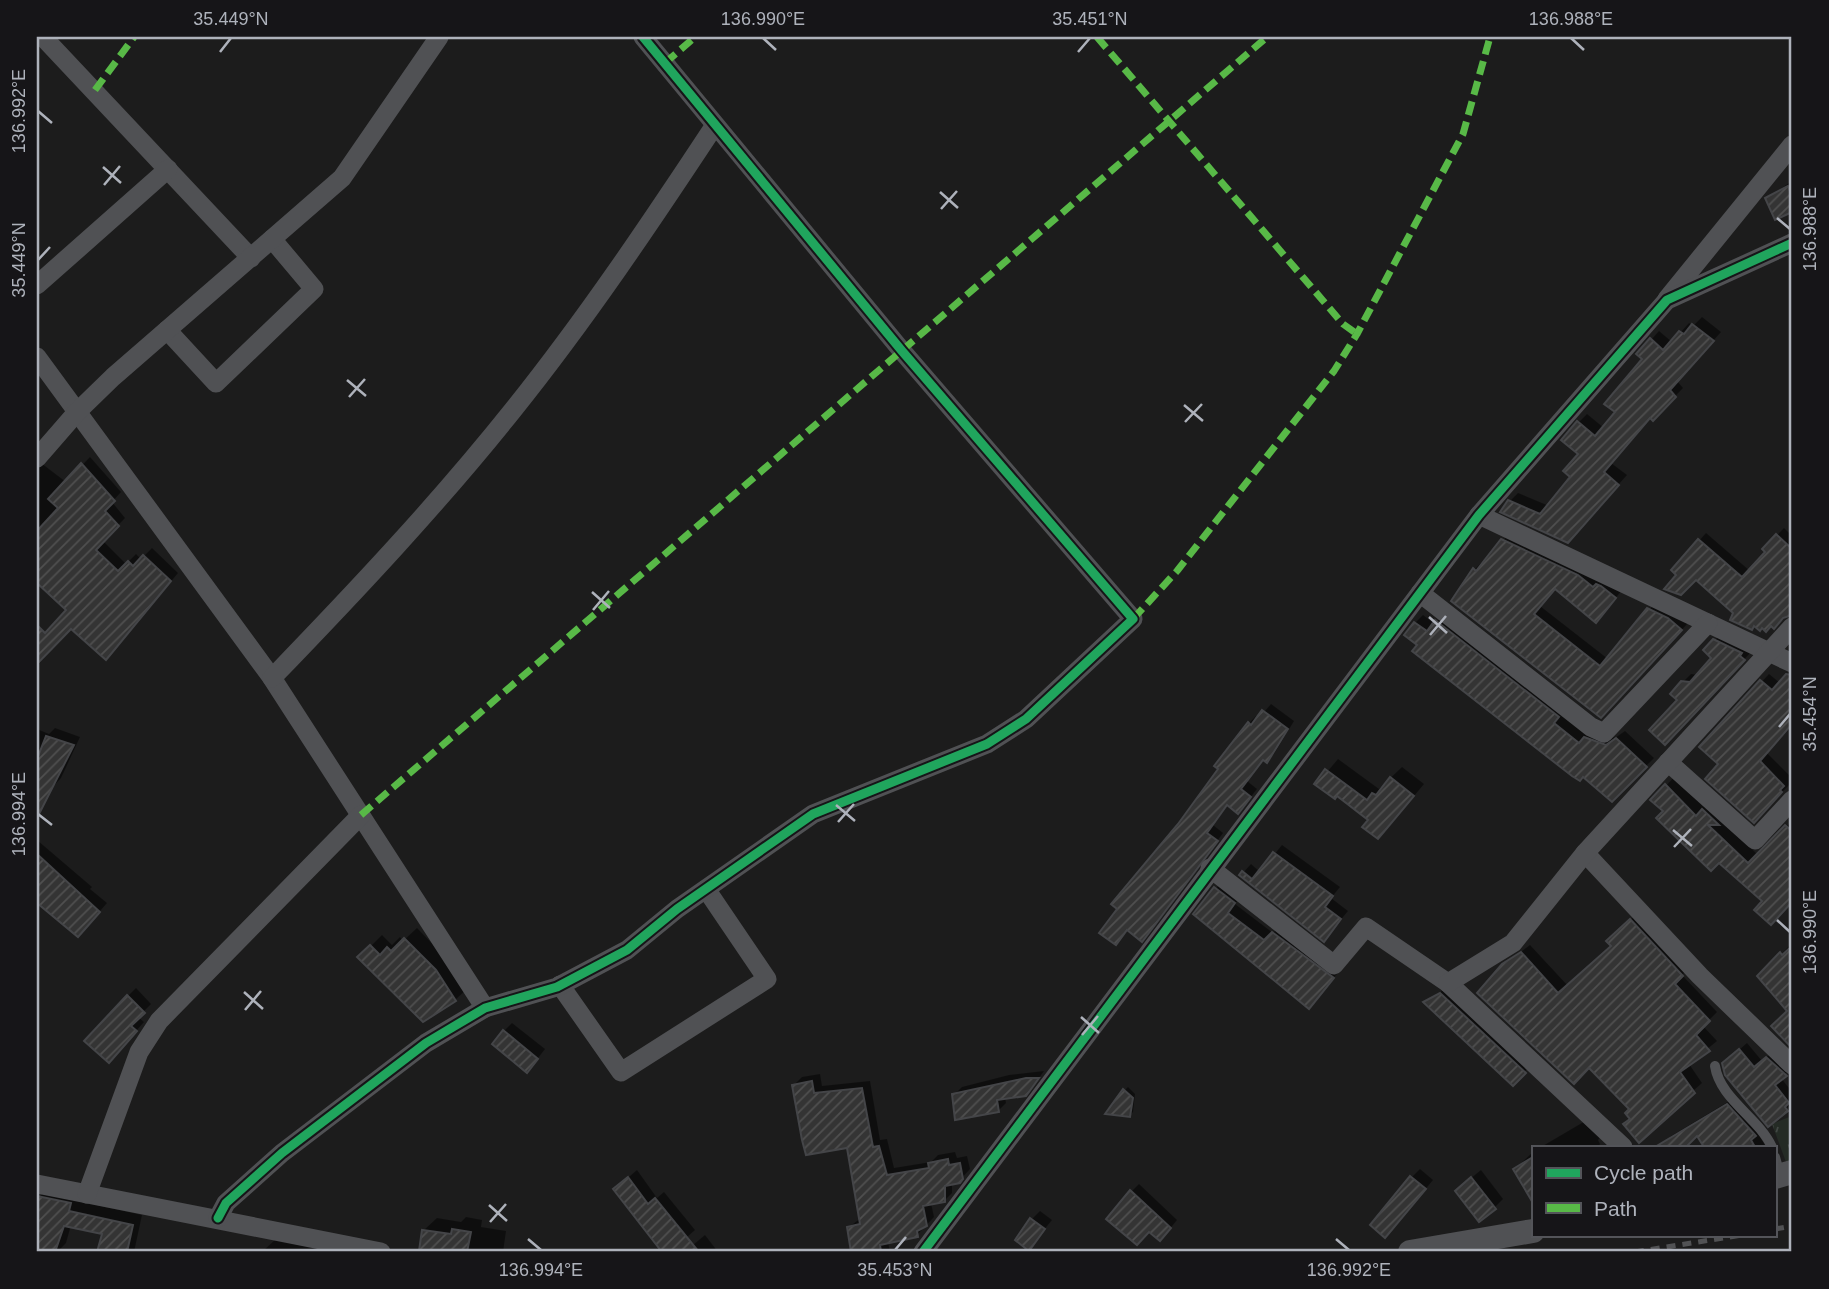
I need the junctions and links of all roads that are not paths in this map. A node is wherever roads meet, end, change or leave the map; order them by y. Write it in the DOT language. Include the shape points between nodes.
graph roads {
  1 [pos="43,37"];
  2 [pos="439,37"];
  3 [pos="643,37"];
  4 [pos="715,125"];
  5 [pos="1792,145"];
  6 [pos="168,169"];
  7 [pos="272,239"];
  8 [pos="1792,243"];
  9 [pos="251,258"];
  10 [pos="37,285"];
  11 [pos="1667,300"];
  12 [pos="167,330"];
  13 [pos="37,357"];
  14 [pos="77,412"];
  15 [pos="37,458"];
  16 [pos="1479,515"];
  17 [pos="1420,593"];
  18 [pos="1708,623"];
  19 [pos="1792,627"];
  20 [pos="1769,652"];
  21 [pos="1792,663"];
  22 [pos="272,678"];
  23 [pos="1668,762"];
  24 [pos="1792,800"];
  25 [pos="361,815"];
  26 [pos="1585,853"];
  27 [pos="1210,868"];
  28 [pos="706,889"];
  29 [pos="1448,983"];
  30 [pos="560,985"];
  31 [pos="485,1008"];
  32 [pos="1792,1065"];
  33 [pos="1716,1066"];
  34 [pos="1622,1146"];
  35 [pos="1771,1146"];
  36 [pos="37,1184"];
  37 [pos="87,1194"];
  38 [pos="218,1218"];
  39 [pos="1532,1231"];
  40 [pos="381,1252"];
  41 [pos="923,1252"];
  42 [pos="1410,1252"];
  1 -- 6 [label="street"];
  2 -- 7 [label="street" via="342,178"];
  3 -- 4 [label="street"];
  4 -- 22 [label="street" via="624,263 513,411"];
  4 -- 28 [label="street" via="1133,619 1026,719 987,744 813,814"];
  5 -- 11 [label="street"];
  6 -- 9 [label="street"];
  6 -- 10 [label="street"];
  7 -- 9 [label="street"];
  7 -- 12 [label="street" via="314,289 216,383"];
  8 -- 11 [label="street"];
  9 -- 12 [label="street"];
  11 -- 16 [label="street"];
  12 -- 14 [label="street"];
  13 -- 14 [label="street"];
  14 -- 15 [label="street"];
  14 -- 22 [label="street"];
  16 -- 17 [label="street"];
  16 -- 18 [label="street"];
  17 -- 18 [label="street" via="1604,733"];
  17 -- 27 [label="street"];
  18 -- 20 [label="street"];
  19 -- 20 [label="street"];
  20 -- 21 [label="street"];
  20 -- 23 [label="street"];
  22 -- 25 [label="street"];
  23 -- 24 [label="street" via="1755,840"];
  23 -- 26 [label="street"];
  25 -- 31 [label="street"];
  25 -- 37 [label="street" via="159,1021 139,1052"];
  26 -- 29 [label="street" via="1513,943"];
  26 -- 32 [label="street" via="1700,976"];
  27 -- 29 [label="street" via="1334,965 1366,927"];
  27 -- 41 [label="street"];
  28 -- 30 [label="street" via="627,950"];
  28 -- 30 [label="street" via="767,979 621,1072"];
  29 -- 34 [label="street"];
  30 -- 31 [label="street"];
  31 -- 38 [label="street" via="426,1043 282,1153 226,1203"];
  33 -- 35 [label="lane" via="1717,1080 1762,1129"];
  36 -- 37 [label="street"];
  37 -- 38 [label="street"];
  38 -- 40 [label="street"];
  39 -- 42 [label="street"];
}
